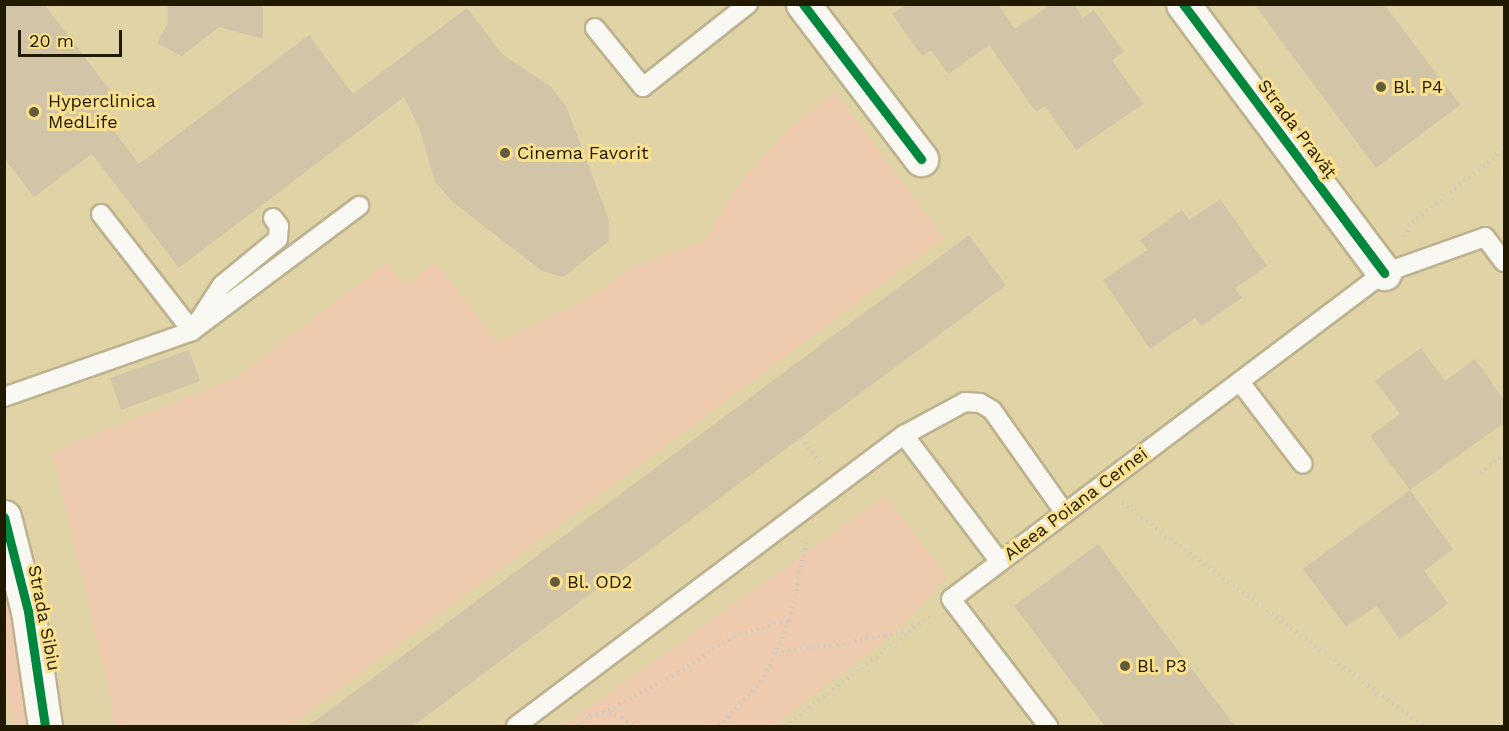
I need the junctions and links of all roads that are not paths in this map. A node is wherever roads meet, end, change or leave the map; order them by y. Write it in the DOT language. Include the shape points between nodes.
graph roads {
  1 [pos="748,4"];
  2 [pos="803,4"];
  3 [pos="1183,4"];
  4 [pos="595,28"];
  5 [pos="921,159"];
  6 [pos="359,206"];
  7 [pos="101,214"];
  8 [pos="273,218"];
  9 [pos="1504,262"];
  10 [pos="1384,273"];
  11 [pos="192,331"];
  12 [pos="1240,382"];
  13 [pos="4,397"];
  14 [pos="904,435"];
  15 [pos="1303,464"];
  16 [pos="1065,513"];
  17 [pos="4,516"];
  18 [pos="1000,562"];
  19 [pos="45,726"];
  20 [pos="516,726"];
  21 [pos="1048,726"];
  1 -- 4 [label="lane" via="643,87"];
  2 -- 5 [label="street"];
  3 -- 10 [label="street, Strada Pravăț"];
  6 -- 11 [label="lane"];
  7 -- 11 [label="lane"];
  8 -- 11 [label="lane" via="279,226 278,239 222,285"];
  9 -- 10 [label="lane, Aleea Poiana Cernei" via="1485,237"];
  10 -- 12 [label="lane, Aleea Poiana Cernei"];
  11 -- 13 [label="lane"];
  12 -- 15 [label="lane"];
  12 -- 16 [label="lane, Aleea Poiana Cernei"];
  14 -- 16 [label="lane" via="965,402 980,403 992,410"];
  14 -- 18 [label="lane, Aleea Poiana Cernei"];
  14 -- 20 [label="lane"];
  16 -- 18 [label="lane, Aleea Poiana Cernei"];
  17 -- 19 [label="street, Strada Sibiu" via="28,611"];
  18 -- 21 [label="lane" via="951,599"];
}
